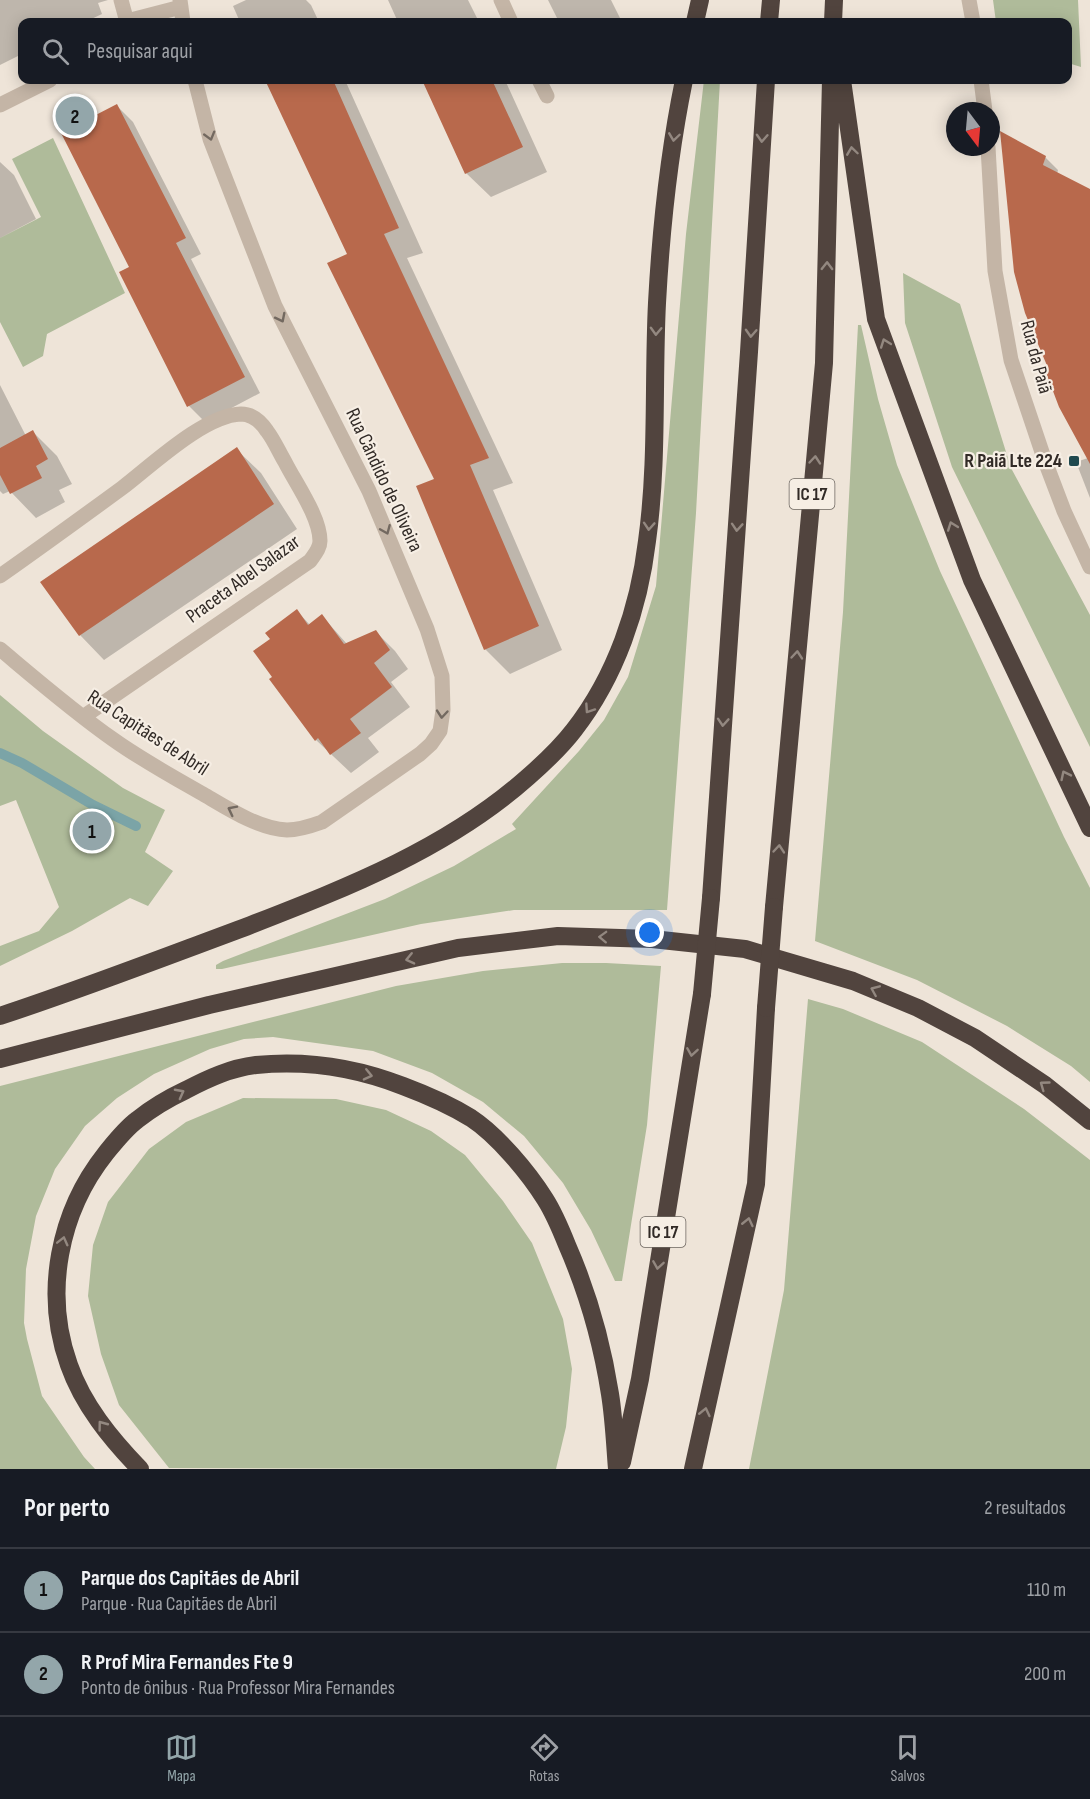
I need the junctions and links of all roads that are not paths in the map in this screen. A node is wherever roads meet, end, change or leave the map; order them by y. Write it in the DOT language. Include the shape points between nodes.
graph roads {
  1 [pos="121,0"];
  2 [pos="501,0"];
  3 [pos="700,0"];
  4 [pos="771,0"];
  5 [pos="969,0"];
  6 [pos="180,3"];
  7 [pos="126,18"];
  8 [pos="138,18"];
  9 [pos="182,18"];
  10 [pos="509,18"];
  11 [pos="696,18"];
  12 [pos="769,18"];
  13 [pos="972,18"];
  14 [pos="42,84"];
  15 [pos="196,84"];
  16 [pos="541,84"];
  17 [pos="683,84"];
  18 [pos="766,84"];
  19 [pos="831,84"];
  20 [pos="843,84"];
  21 [pos="982,84"];
  22 [pos="547,96"];
  23 [pos="984,102"];
  24 [pos="0,105"];
  25 [pos="989,156"];
  26 [pos="1090,567"];
  27 [pos="2,571"];
  28 [pos="0,649"];
  29 [pos="83,717"];
  30 [pos="1090,828"];
  31 [pos="287,830"];
  32 [pos="0,1016"];
  33 [pos="0,1059"];
  34 [pos="1090,1121"];
  35 [pos="140,1469"];
  36 [pos="619,1469"];
  37 [pos="693,1469"];
  1 -- 7 [label="street"];
  2 -- 10 [label="street"];
  3 -- 11 [label="highway"];
  4 -- 12 [label="highway"];
  5 -- 13 [label="street"];
  6 -- 8 [label="street"];
  6 -- 9 [label="street"];
  14 -- 24 [label="street"];
  15 -- 31 [label="street, Rua Cândido de Oliveira, one-way" via="210,139 275,306 369,491 427,629 442,676 440,731 431,744 322,822"];
  16 -- 22 [label="street"];
  17 -- 32 [label="highway, one-way" via="664,208 648,539 640,586 622,648 573,732 506,797 399,864 295,908"];
  18 -- 36 [label="highway, IC 17, one-way, bridge" via="702,994 640,1379"];
  37 -- 19 [label="highway, IC 17, one-way, bridge" via="756,1184 774,907 824,363"];
  30 -- 20 [label="highway, one-way" via="972,580 876,319"];
  21 -- 23 [label="street"];
  25 -- 26 [label="street, Rua da Paiã" via="995,271 1011,360 1064,511"];
  27 -- 29 [label="street, Praceta Abel Salazar" via="213,422 243,414 256,418 268,432 312,512 319,533 320,544 310,561"];
  28 -- 29 [label="street, Rua Capitães de Abril"];
  31 -- 29 [label="street, Rua Capitães de Abril, one-way" via="233,812 156,767"];
  34 -- 33 [label="highway, one-way" via="975,1038 864,985 745,949 652,939 558,936 458,948 209,1005"];
  35 -- 36 [label="highway, one-way" via="87,1405 68,1365 56,1290 61,1244 72,1208 91,1172 115,1141 145,1114 217,1074 255,1065 298,1064 330,1065 386,1079 433,1097 473,1120 508,1151 545,1199 581,1277 610,1395"];
}
